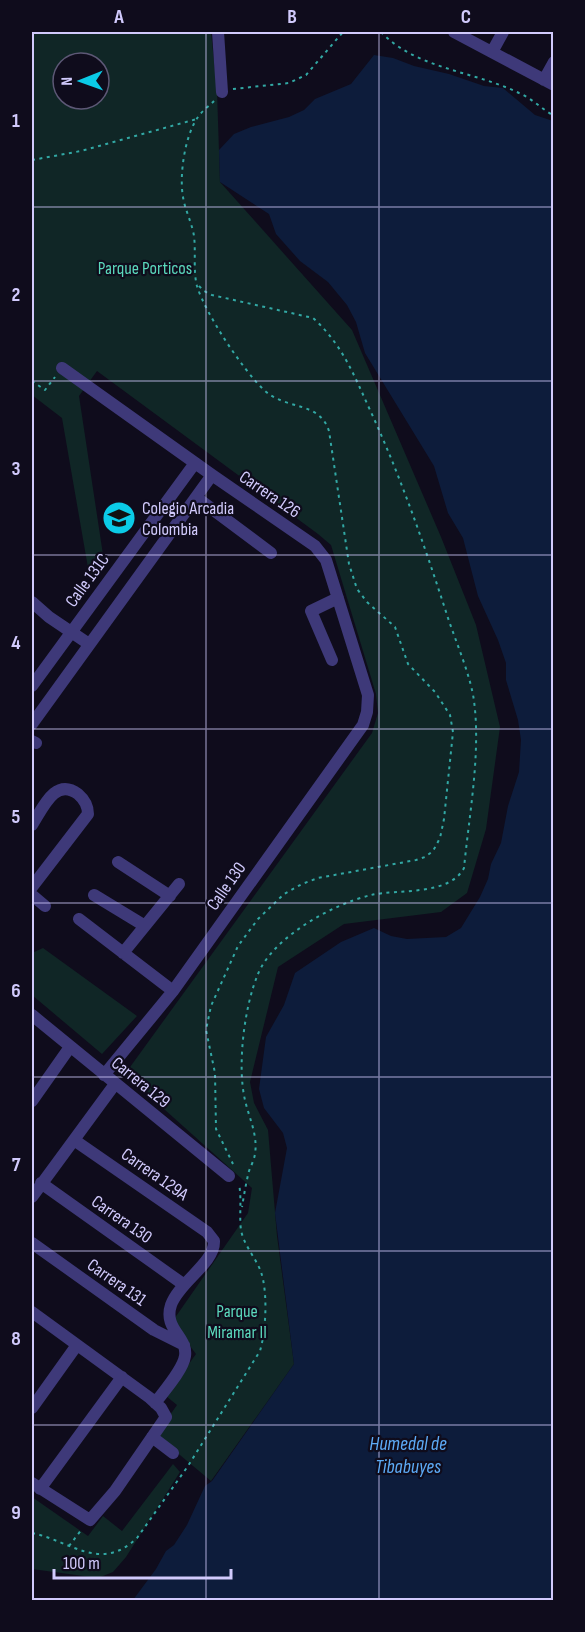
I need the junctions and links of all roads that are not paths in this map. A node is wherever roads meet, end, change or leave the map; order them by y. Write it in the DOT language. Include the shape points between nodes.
graph roads {
  1 [pos="218,32"];
  2 [pos="454,32"];
  3 [pos="503,32"];
  4 [pos="492,52"];
  5 [pos="554,63"];
  6 [pos="549,82"];
  7 [pos="222,92"];
  8 [pos="62,368"];
  9 [pos="195,463"];
  10 [pos="212,475"];
  11 [pos="196,497"];
  12 [pos="271,553"];
  13 [pos="338,598"];
  14 [pos="32,602"];
  15 [pos="71,632"];
  16 [pos="89,644"];
  17 [pos="332,660"];
  18 [pos="32,686"];
  19 [pos="367,712"];
  20 [pos="32,724"];
  21 [pos="32,825"];
  22 [pos="118,862"];
  23 [pos="179,884"];
  24 [pos="32,887"];
  25 [pos="32,895"];
  26 [pos="94,895"];
  27 [pos="170,896"];
  28 [pos="45,906"];
  29 [pos="79,919"];
  30 [pos="145,926"];
  31 [pos="123,953"];
  32 [pos="173,991"];
  33 [pos="32,1015"];
  34 [pos="70,1047"];
  35 [pos="104,1075"];
  36 [pos="115,1084"];
  37 [pos="32,1101"];
  38 [pos="74,1140"];
  39 [pos="235,1177"];
  40 [pos="41,1183"];
  41 [pos="32,1197"];
  42 [pos="32,1243"];
  43 [pos="183,1284"];
  44 [pos="32,1313"];
  45 [pos="77,1345"];
  46 [pos="184,1345"];
  47 [pos="122,1377"];
  48 [pos="155,1403"];
  49 [pos="32,1408"];
  50 [pos="152,1437"];
  51 [pos="173,1453"];
  52 [pos="36,1486"];
  1 -- 7 [label="street"];
  2 -- 4 [label="street"];
  3 -- 4 [label="street"];
  4 -- 6 [label="street"];
  5 -- 6 [label="street"];
  8 -- 9 [label="street, Carrera 126"];
  9 -- 10 [label="street, Carrera 126"];
  9 -- 15 [label="street, Calle 131C"];
  10 -- 11 [label="street"];
  10 -- 13 [label="street, Carrera 126" via="315,546 326,560"];
  11 -- 12 [label="street"];
  11 -- 16 [label="street"];
  13 -- 17 [label="street" via="310,610"];
  13 -- 19 [label="street, Carrera 126" via="368,696"];
  14 -- 15 [label="street"];
  15 -- 16 [label="street, Calle 131C"];
  15 -- 18 [label="street, Calle 131C"];
  16 -- 20 [label="street"];
  19 -- 32 [label="street, Calle 130" via="363,725"];
  21 -- 24 [label="street" via="54,792 62,788 71,789 88,807 88,814"];
  22 -- 27 [label="street"];
  23 -- 27 [label="street"];
  25 -- 28 [label="street"];
  26 -- 30 [label="street"];
  27 -- 30 [label="street"];
  29 -- 31 [label="street"];
  30 -- 31 [label="street"];
  31 -- 32 [label="street"];
  32 -- 35 [label="street, Calle 130"];
  33 -- 34 [label="street, Carrera 129"];
  34 -- 35 [label="street, Carrera 129"];
  34 -- 37 [label="street"];
  35 -- 36 [label="street, Carrera 129"];
  36 -- 38 [label="street"];
  36 -- 39 [label="street, Carrera 129"];
  38 -- 40 [label="street"];
  38 -- 43 [label="street, Carrera 129A" via="214,1240 206,1261"];
  40 -- 41 [label="street"];
  40 -- 43 [label="street, Carrera 130"];
  42 -- 46 [label="street, Carrera 131" via="154,1330"];
  43 -- 46 [label="street" via="171,1304 169,1317"];
  44 -- 45 [label="street"];
  45 -- 47 [label="street"];
  45 -- 49 [label="street"];
  46 -- 48 [label="street" via="184,1362"];
  47 -- 48 [label="street"];
  47 -- 52 [label="street"];
  48 -- 50 [label="street" via="166,1417"];
  50 -- 51 [label="street"];
  50 -- 52 [label="street" via="90,1520"];
}
